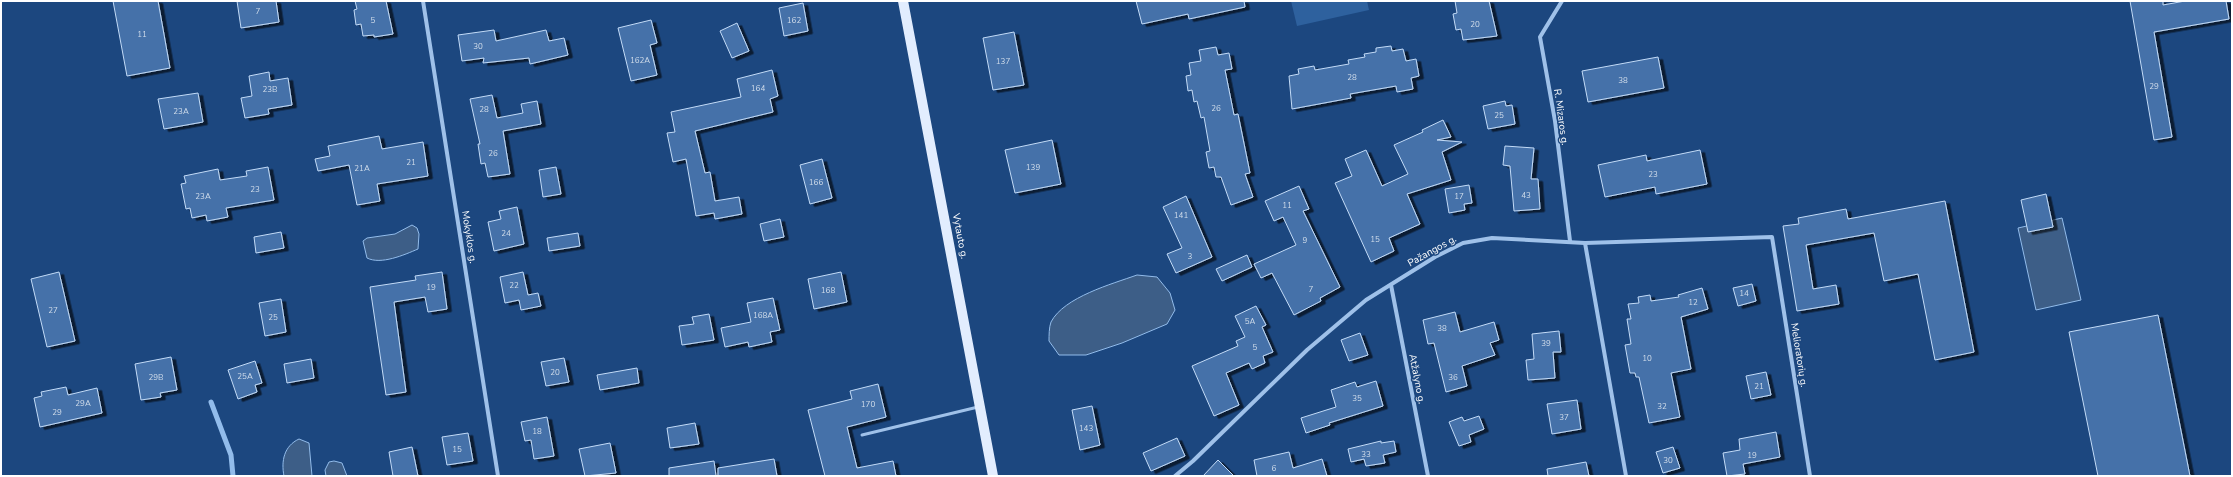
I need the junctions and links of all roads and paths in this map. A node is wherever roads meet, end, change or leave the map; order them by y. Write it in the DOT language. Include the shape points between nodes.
graph roads {
  1 [pos="423,1"];
  2 [pos="903,1"];
  3 [pos="1562,1"];
  4 [pos="1772,237"];
  5 [pos="1570,241"];
  6 [pos="1585,243"];
  7 [pos="1391,285"];
  8 [pos="980,407"];
  9 [pos="862,435"];
  10 [pos="498,476"];
  11 [pos="993,476"];
  12 [pos="1175,476"];
  13 [pos="1428,476"];
  14 [pos="1626,476"];
  15 [pos="1810,476"];
  1 -- 10 [label="street, Mokyklos g."];
  2 -- 8 [label="main road, Vytauto g."];
  3 -- 5 [label="street, R. Mizaros g." via="1540,37 1555,121"];
  4 -- 6 [label="street, Pažangos g."];
  4 -- 15 [label="street, Melioratorių g."];
  5 -- 6 [label="street, Pažangos g."];
  5 -- 7 [label="street, Pažangos g." via="1492,238 1463,243 1435,257"];
  6 -- 14 [label="street"];
  7 -- 12 [label="street, Pažangos g." via="1366,300 1307,350 1194,461"];
  7 -- 13 [label="street, Atžalyno g."];
  8 -- 9 [label="lane"];
  8 -- 11 [label="main road, Vytauto g."];
}
